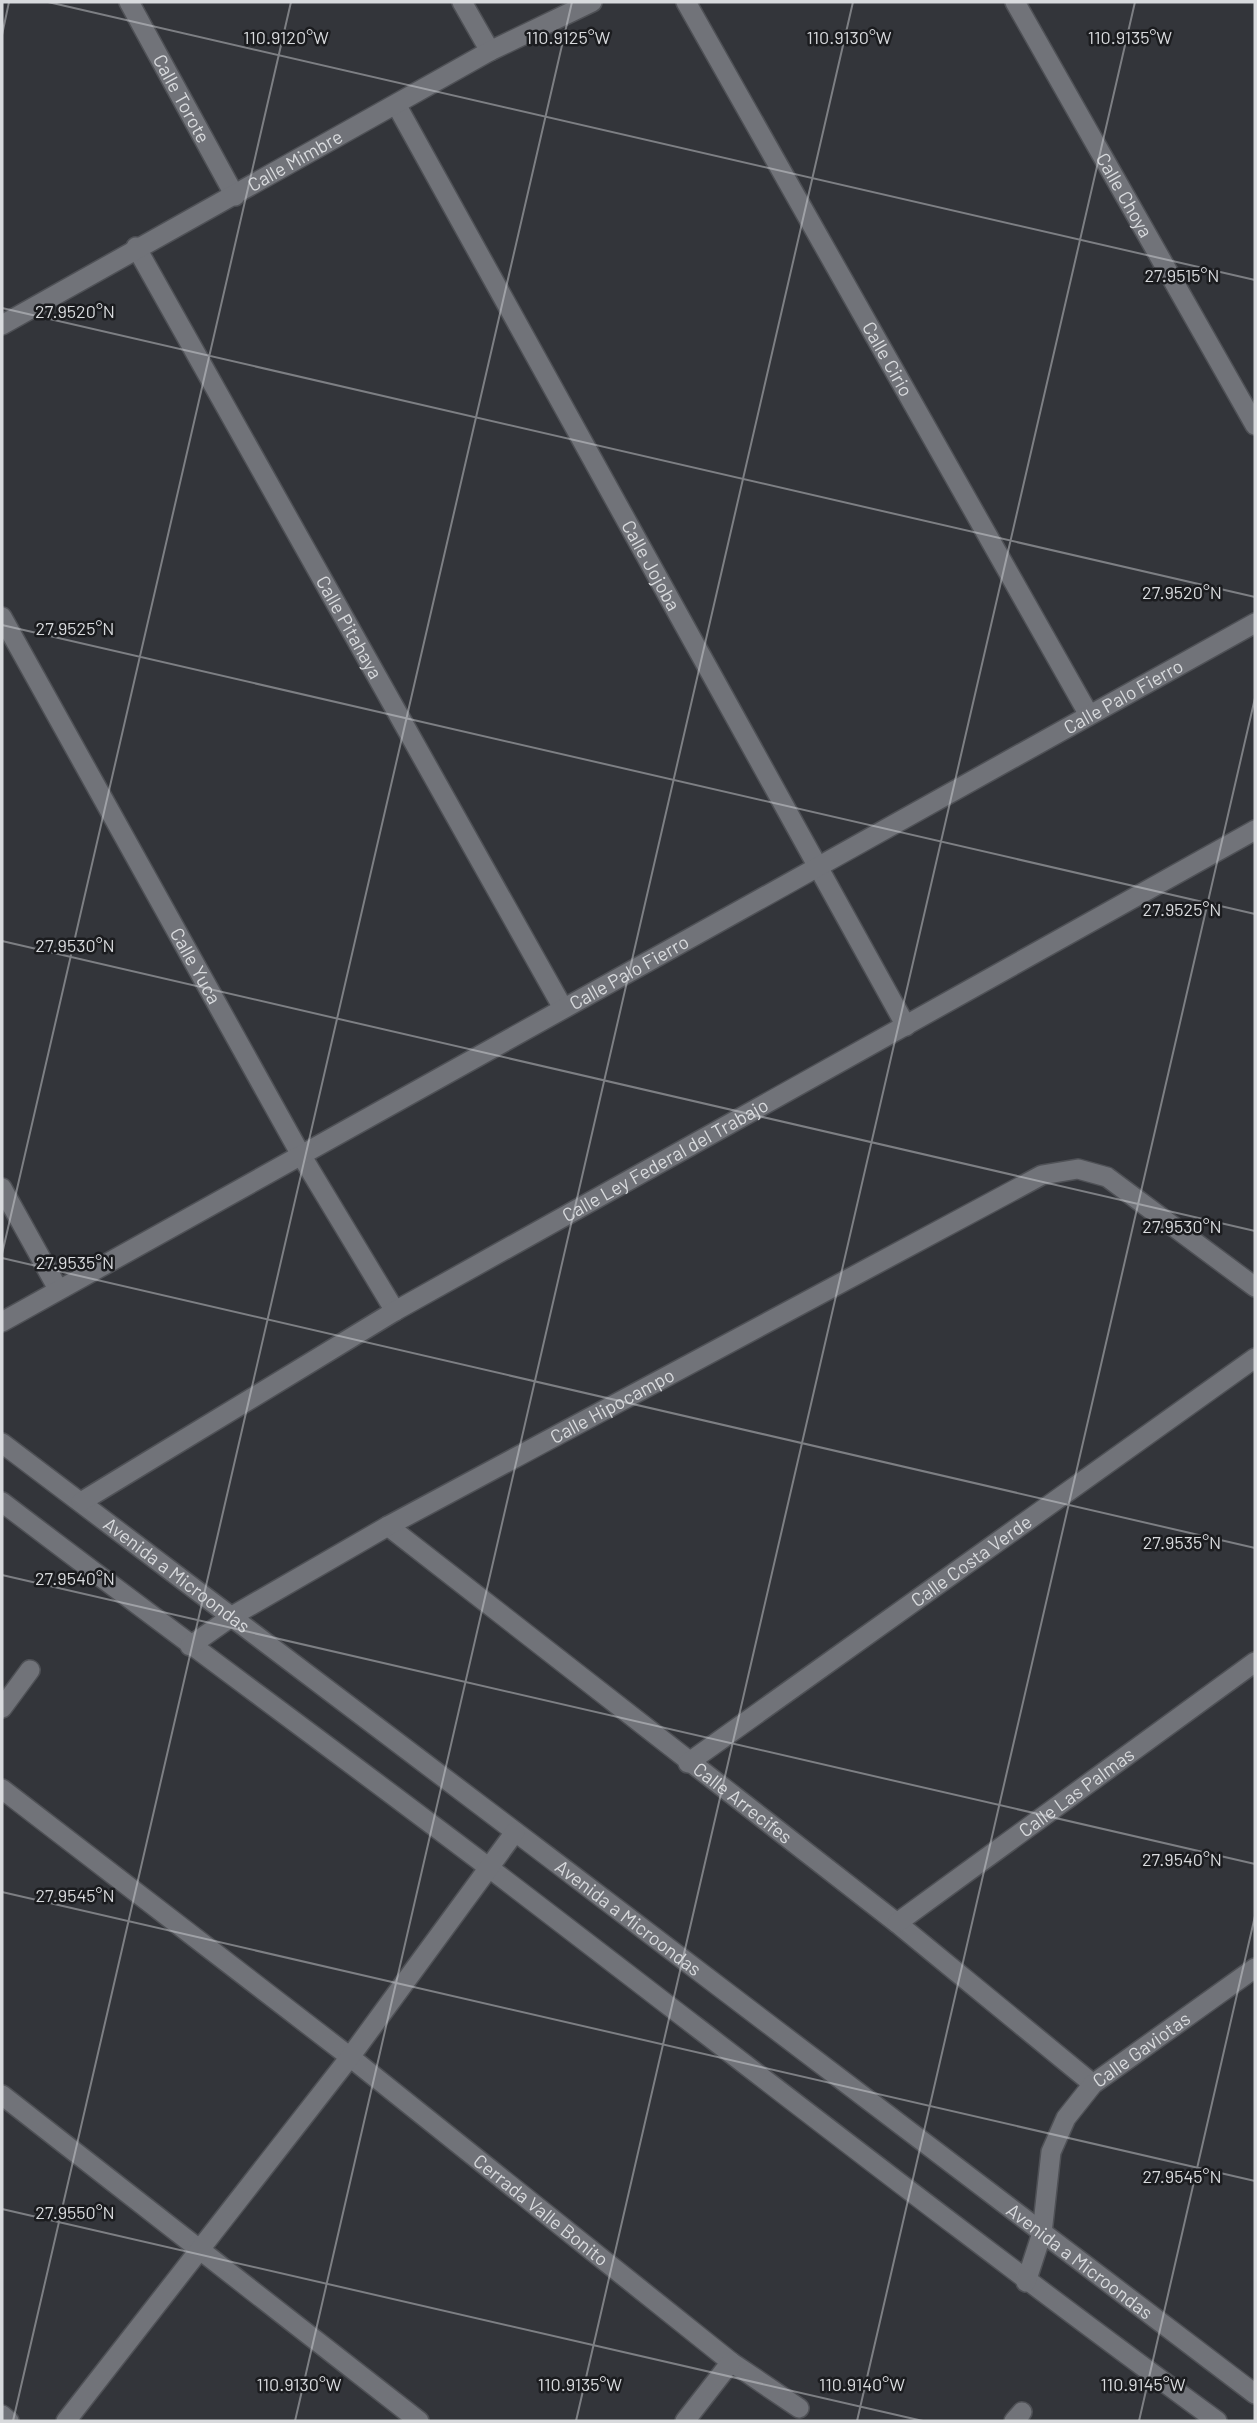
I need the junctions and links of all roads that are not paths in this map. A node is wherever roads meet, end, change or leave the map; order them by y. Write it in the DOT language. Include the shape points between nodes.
graph roads {
  1 [pos="129,2"];
  2 [pos="462,2"];
  3 [pos="592,2"];
  4 [pos="686,2"];
  5 [pos="1015,2"];
  6 [pos="490,51"];
  7 [pos="397,106"];
  8 [pos="235,196"];
  9 [pos="136,247"];
  10 [pos="2,325"];
  11 [pos="1255,425"];
  12 [pos="2,617"];
  13 [pos="1255,623"];
  14 [pos="1089,715"];
  15 [pos="1255,830"];
  16 [pos="819,869"];
  17 [pos="563,1007"];
  18 [pos="906,1026"];
  19 [pos="301,1155"];
  20 [pos="2,1188"];
  21 [pos="1255,1287"];
  22 [pos="58,1289"];
  23 [pos="395,1311"];
  24 [pos="2,1322"];
  25 [pos="1255,1358"];
  26 [pos="2,1443"];
  27 [pos="2,1502"];
  28 [pos="81,1502"];
  29 [pos="388,1526"];
  30 [pos="234,1615"];
  31 [pos="190,1646"];
  32 [pos="1255,1662"];
  33 [pos="30,1670"];
  34 [pos="2,1709"];
  35 [pos="688,1763"];
  36 [pos="2,1789"];
  37 [pos="515,1832"];
  38 [pos="489,1867"];
  39 [pos="897,1923"];
  40 [pos="1255,1968"];
  41 [pos="350,2057"];
  42 [pos="1093,2084"];
  43 [pos="2,2095"];
  44 [pos="1042,2233"];
  45 [pos="200,2252"];
  46 [pos="1026,2282"];
  47 [pos="732,2362"];
  48 [pos="1255,2394"];
  49 [pos="799,2408"];
  50 [pos="2,2415"];
  51 [pos="9,2421"];
  52 [pos="66,2421"];
  53 [pos="419,2421"];
  54 [pos="685,2421"];
  55 [pos="1217,2421"];
  1 -- 8 [label="street, Calle Torote"];
  2 -- 6 [label="street"];
  3 -- 6 [label="street, Calle Mimbre"];
  4 -- 14 [label="street, Calle Cirio"];
  5 -- 11 [label="street, Calle Choya"];
  6 -- 7 [label="street, Calle Mimbre"];
  7 -- 8 [label="street, Calle Mimbre"];
  7 -- 16 [label="street, Calle Jojoba"];
  8 -- 9 [label="street, Calle Mimbre"];
  9 -- 10 [label="street, Calle Mimbre"];
  9 -- 17 [label="street, Calle Pitahaya"];
  12 -- 19 [label="street, Calle Yuca"];
  13 -- 14 [label="street, Calle Palo Fierro"];
  14 -- 16 [label="street, Calle Palo Fierro"];
  15 -- 18 [label="street, Calle Ley Federal del Trabajo"];
  16 -- 17 [label="street, Calle Palo Fierro"];
  16 -- 18 [label="street, Calle Jojoba"];
  17 -- 19 [label="street, Calle Palo Fierro"];
  18 -- 23 [label="street, Calle Ley Federal del Trabajo"];
  19 -- 22 [label="street, Calle Palo Fierro"];
  19 -- 23 [label="street, Calle Yuca"];
  20 -- 22 [label="street"];
  21 -- 29 [label="street, Calle Hipocampo" via="1107,1177 1078,1169 1042,1175"];
  22 -- 24 [label="street, Calle Palo Fierro"];
  23 -- 28 [label="street, Calle Ley Federal del Trabajo"];
  25 -- 35 [label="street, Calle Costa Verde"];
  26 -- 28 [label="street, Avenida a Microondas"];
  27 -- 31 [label="street"];
  28 -- 30 [label="street, Avenida a Microondas"];
  29 -- 30 [label="street, Calle Hipocampo"];
  29 -- 35 [label="street, Calle Arrecifes"];
  30 -- 31 [label="street, Calle Hipocampo"];
  30 -- 37 [label="street, Avenida a Microondas"];
  31 -- 38 [label="street"];
  32 -- 39 [label="street, Calle Las Palmas"];
  33 -- 34 [label="street"];
  35 -- 39 [label="street, Calle Arrecifes"];
  36 -- 41 [label="street, Cerrada Valle Bonito"];
  37 -- 38 [label="street"];
  37 -- 44 [label="street, Avenida a Microondas"];
  38 -- 41 [label="street"];
  38 -- 46 [label="street"];
  39 -- 42 [label="street, Calle Arrecifes"];
  40 -- 42 [label="street, Calle Gaviotas"];
  41 -- 45 [label="street"];
  41 -- 47 [label="street, Cerrada Valle Bonito"];
  42 -- 44 [label="street, Calle Gaviotas" via="1066,2119 1051,2152"];
  43 -- 45 [label="street"];
  44 -- 46 [label="street, Calle Gaviotas"];
  44 -- 48 [label="street, Avenida a Microondas"];
  45 -- 52 [label="street"];
  45 -- 53 [label="street"];
  46 -- 55 [label="street"];
  47 -- 49 [label="street, Cerrada Valle Bonito"];
  47 -- 54 [label="street"];
  50 -- 51 [label="street"];
}
